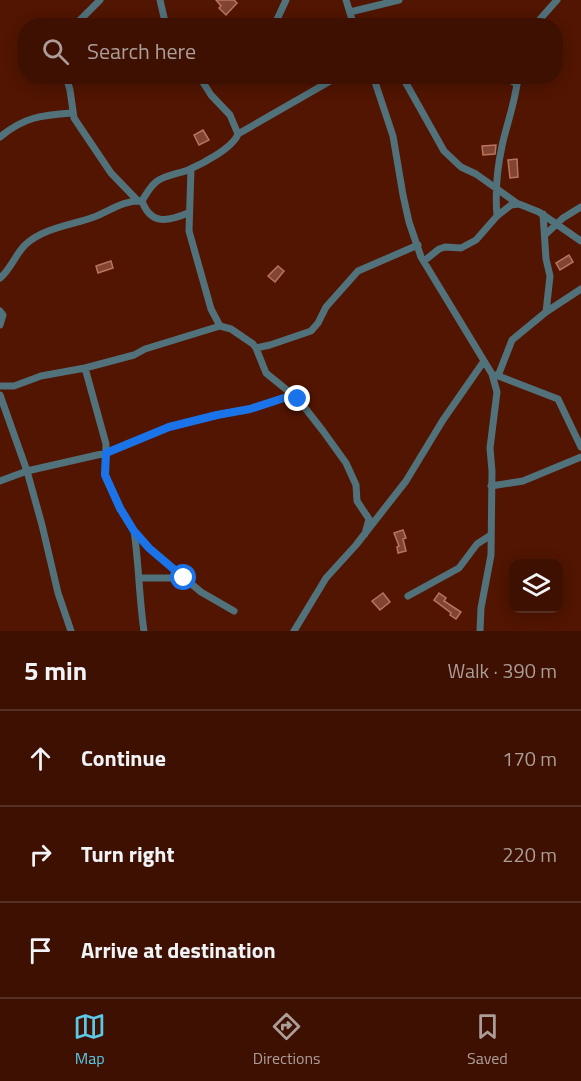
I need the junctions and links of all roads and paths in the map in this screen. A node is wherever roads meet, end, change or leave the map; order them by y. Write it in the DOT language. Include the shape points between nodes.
graph roads {
  1 [pos="100,0"];
  2 [pos="160,0"];
  3 [pos="286,0"];
  4 [pos="346,0"];
  5 [pos="399,0"];
  6 [pos="557,0"];
  7 [pos="350,12"];
  8 [pos="82,18"];
  9 [pos="164,18"];
  10 [pos="278,18"];
  11 [pos="352,18"];
  12 [pos="541,18"];
  13 [pos="68,84"];
  14 [pos="204,84"];
  15 [pos="325,84"];
  16 [pos="376,84"];
  17 [pos="406,84"];
  18 [pos="516,84"];
  19 [pos="72,113"];
  20 [pos="238,134"];
  21 [pos="0,137"];
  22 [pos="191,169"];
  23 [pos="495,188"];
  24 [pos="140,201"];
  25 [pos="519,204"];
  26 [pos="581,207"];
  27 [pos="188,213"];
  28 [pos="543,214"];
  29 [pos="497,216"];
  30 [pos="558,224"];
  31 [pos="546,234"];
  32 [pos="581,241"];
  33 [pos="418,245"];
  34 [pos="424,261"];
  35 [pos="0,278"];
  36 [pos="581,289"];
  37 [pos="0,311"];
  38 [pos="546,312"];
  39 [pos="0,325"];
  40 [pos="220,326"];
  41 [pos="256,348"];
  42 [pos="484,361"];
  43 [pos="84,368"];
  44 [pos="495,375"];
  45 [pos="0,377"];
  46 [pos="0,387"];
  47 [pos="0,395"];
  48 [pos="293,395"];
  49 [pos="581,446"];
  50 [pos="106,453"];
  51 [pos="581,457"];
  52 [pos="27,471"];
  53 [pos="0,481"];
  54 [pos="491,486"];
  55 [pos="134,531"];
  56 [pos="365,534"];
  57 [pos="491,535"];
  58 [pos="139,578"];
  59 [pos="184,578"];
  60 [pos="408,596"];
  61 [pos="234,611"];
  62 [pos="71,631"];
  63 [pos="144,631"];
  64 [pos="294,631"];
  65 [pos="480,631"];
  1 -- 8 [label="street"];
  2 -- 9 [label="street"];
  3 -- 10 [label="street"];
  4 -- 7 [label="street"];
  5 -- 7 [label="street"];
  6 -- 12 [label="street"];
  7 -- 11 [label="street"];
  13 -- 19 [label="street"];
  14 -- 20 [label="street" via="230,115"];
  15 -- 20 [label="street"];
  16 -- 33 [label="street" via="393,136 403,195"];
  17 -- 23 [label="street" via="444,151"];
  18 -- 23 [label="street"];
  19 -- 21 [label="street" via="28,119"];
  19 -- 24 [label="street" via="111,173"];
  20 -- 22 [label="street" via="235,142"];
  22 -- 24 [label="street" via="157,181"];
  22 -- 27 [label="street"];
  23 -- 25 [label="street"];
  23 -- 29 [label="street"];
  24 -- 27 [label="street" via="161,220 170,221"];
  24 -- 35 [label="street" via="119,204 35,238"];
  25 -- 28 [label="street"];
  25 -- 29 [label="street"];
  26 -- 30 [label="street"];
  27 -- 40 [label="street" via="189,231 211,309"];
  28 -- 30 [label="street"];
  28 -- 31 [label="street"];
  29 -- 34 [label="street" via="476,240 460,248 445,247"];
  30 -- 31 [label="street"];
  30 -- 32 [label="street"];
  31 -- 38 [label="street" via="550,276"];
  33 -- 34 [label="street"];
  33 -- 41 [label="street" via="358,271 311,331"];
  34 -- 42 [label="street"];
  36 -- 38 [label="street"];
  37 -- 39 [label="street"];
  38 -- 44 [label="street" via="512,340"];
  40 -- 41 [label="street" via="241,335"];
  40 -- 43 [label="street"];
  41 -- 48 [label="street" via="266,373"];
  42 -- 44 [label="street"];
  42 -- 56 [label="street" via="406,481"];
  43 -- 46 [label="street"];
  43 -- 50 [label="street"];
  44 -- 49 [label="street" via="558,399"];
  44 -- 54 [label="street"];
  45 -- 46 [label="street"];
  47 -- 52 [label="street"];
  48 -- 50 [label="street" via="169,427"];
  48 -- 56 [label="street" via="346,464 356,485 357,501 369,519"];
  50 -- 52 [label="street"];
  50 -- 55 [label="street" via="105,475"];
  51 -- 54 [label="street" via="522,481"];
  52 -- 53 [label="street"];
  52 -- 62 [label="street"];
  54 -- 57 [label="street"];
  55 -- 58 [label="street"];
  55 -- 59 [label="street"];
  56 -- 64 [label="street" via="326,578"];
  57 -- 60 [label="street" via="477,544 459,568"];
  57 -- 65 [label="street"];
  58 -- 59 [label="street"];
  58 -- 63 [label="street"];
  59 -- 61 [label="street"];
}
